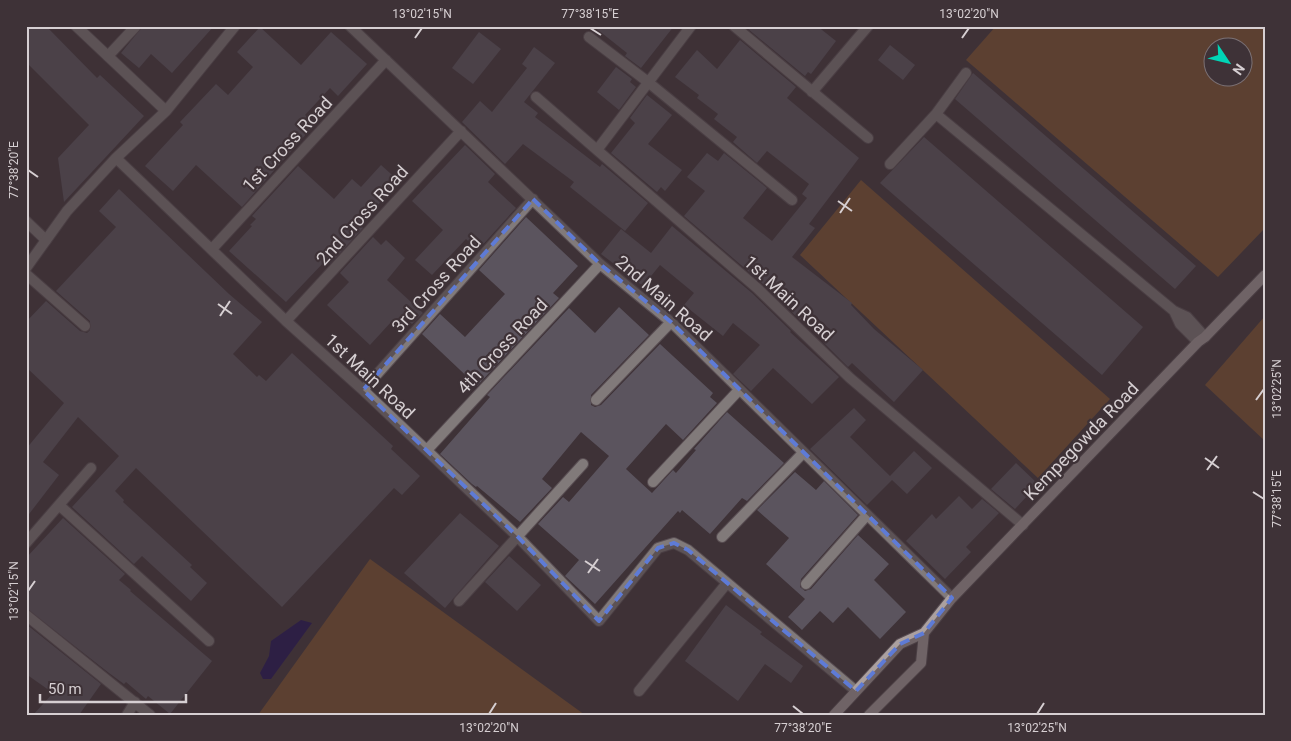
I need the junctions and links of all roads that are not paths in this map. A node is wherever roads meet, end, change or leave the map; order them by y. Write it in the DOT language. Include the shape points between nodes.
graph roads {
  1 [pos="76,26"];
  2 [pos="136,26"];
  3 [pos="235,26"];
  4 [pos="350,26"];
  5 [pos="691,26"];
  6 [pos="734,26"];
  7 [pos="868,26"];
  8 [pos="589,37"];
  9 [pos="108,56"];
  10 [pos="386,60"];
  11 [pos="966,73"];
  12 [pos="648,82"];
  13 [pos="812,92"];
  14 [pos="536,97"];
  15 [pos="166,111"];
  16 [pos="936,114"];
  17 [pos="461,131"];
  18 [pos="868,138"];
  19 [pos="597,150"];
  20 [pos="116,158"];
  21 [pos="890,164"];
  22 [pos="533,199"];
  23 [pos="792,200"];
  24 [pos="26,221"];
  25 [pos="46,240"];
  26 [pos="212,249"];
  27 [pos="600,264"];
  28 [pos="26,268"];
  29 [pos="26,274"];
  30 [pos="1265,275"];
  31 [pos="286,321"];
  32 [pos="671,322"];
  33 [pos="85,326"];
  34 [pos="1201,339"];
  35 [pos="363,390"];
  36 [pos="739,390"];
  37 [pos="596,400"];
  38 [pos="427,450"];
  39 [pos="803,452"];
  40 [pos="583,464"];
  41 [pos="91,468"];
  42 [pos="653,482"];
  43 [pos="59,505"];
  44 [pos="867,515"];
  45 [pos="1023,525"];
  46 [pos="517,536"];
  47 [pos="722,536"];
  48 [pos="26,543"];
  49 [pos="727,583"];
  50 [pos="806,584"];
  51 [pos="952,598"];
  52 [pos="459,601"];
  53 [pos="26,615"];
  54 [pos="924,633"];
  55 [pos="210,641"];
  56 [pos="639,691"];
  57 [pos="856,691"];
  58 [pos="135,702"];
  59 [pos="127,715"];
  60 [pos="150,715"];
  61 [pos="834,715"];
  62 [pos="869,715"];
  1 -- 9 [label="street"];
  2 -- 9 [label="street"];
  3 -- 15 [label="street"];
  4 -- 10 [label="street, 2nd Main Road"];
  5 -- 12 [label="street"];
  6 -- 13 [label="street"];
  7 -- 13 [label="street"];
  8 -- 12 [label="street"];
  9 -- 15 [label="street"];
  10 -- 17 [label="street, 2nd Main Road"];
  10 -- 26 [label="street, 1st Cross Road"];
  11 -- 16 [label="street"];
  12 -- 19 [label="street"];
  12 -- 23 [label="street"];
  13 -- 18 [label="street"];
  14 -- 19 [label="street, 1st Main Road"];
  15 -- 20 [label="street"];
  16 -- 21 [label="street"];
  16 -- 34 [label="street" via="1174,311 1180,324"];
  17 -- 22 [label="street, 2nd Main Road"];
  17 -- 31 [label="street, 2nd Cross Road"];
  19 -- 45 [label="street, 1st Main Road" via="757,288 850,378"];
  20 -- 25 [label="street" via="67,211"];
  20 -- 26 [label="street, 1st Main Road"];
  22 -- 27 [label="street, 2nd Main Road"];
  22 -- 35 [label="street, 3rd Cross Road"];
  24 -- 25 [label="street"];
  25 -- 28 [label="street"];
  26 -- 31 [label="street, 1st Main Road"];
  27 -- 32 [label="street, 2nd Main Road"];
  27 -- 38 [label="street, 4th Cross Road"];
  29 -- 33 [label="street"];
  30 -- 34 [label="street, Kempegowda Road"];
  31 -- 35 [label="street, 1st Main Road"];
  32 -- 36 [label="street, 2nd Main Road"];
  32 -- 37 [label="street"];
  34 -- 45 [label="street, Kempegowda Road"];
  35 -- 38 [label="street, 1st Main Road"];
  36 -- 39 [label="street, 2nd Main Road"];
  36 -- 42 [label="street"];
  38 -- 46 [label="street, 1st Main Road"];
  39 -- 44 [label="street, 2nd Main Road"];
  39 -- 47 [label="street"];
  40 -- 46 [label="street"];
  41 -- 43 [label="street"];
  43 -- 48 [label="street"];
  43 -- 55 [label="street"];
  44 -- 50 [label="street"];
  44 -- 51 [label="street, 2nd Main Road"];
  45 -- 51 [label="street, Kempegowda Road"];
  46 -- 49 [label="street, 1st Main Road" via="599,621 658,548 674,543 688,550"];
  46 -- 52 [label="street"];
  49 -- 56 [label="street"];
  49 -- 57 [label="street"];
  51 -- 54 [label="street, Kempegowda Road"];
  53 -- 58 [label="street"];
  54 -- 57 [label="street, Kempegowda Road" via="900,644"];
  54 -- 62 [label="street" via="921,664"];
  57 -- 61 [label="street, Kempegowda Road"];
  58 -- 59 [label="street"];
  58 -- 60 [label="street"];
}
